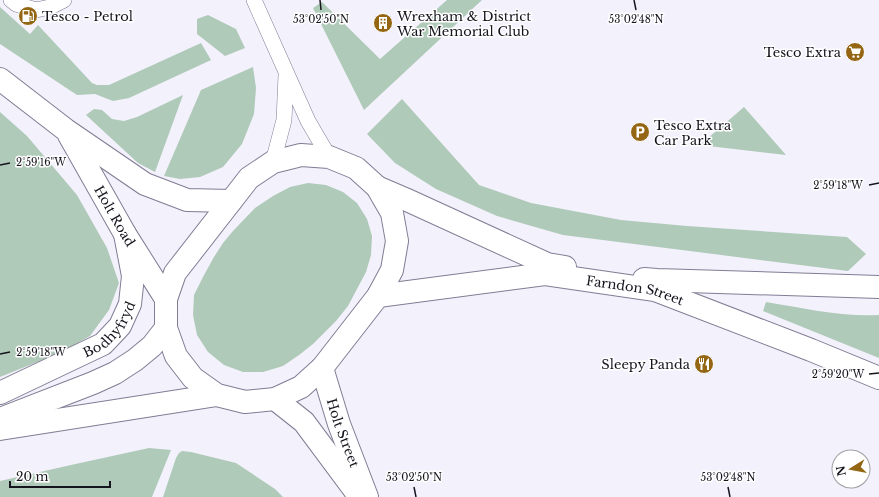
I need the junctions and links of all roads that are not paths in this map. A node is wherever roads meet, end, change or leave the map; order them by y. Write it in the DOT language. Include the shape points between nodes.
graph roads {
  1 [pos="11,0"];
  2 [pos="64,0"];
  3 [pos="254,0"];
  4 [pos="286,72"];
  5 [pos="0,79"];
  6 [pos="66,130"];
  7 [pos="329,157"];
  8 [pos="273,162"];
  9 [pos="377,187"];
  10 [pos="232,201"];
  11 [pos="125,234"];
  12 [pos="879,287"];
  13 [pos="378,296"];
  14 [pos="166,300"];
  15 [pos="166,328"];
  16 [pos="322,368"];
  17 [pos="879,378"];
  18 [pos="0,393"];
  19 [pos="217,395"];
  20 [pos="274,399"];
  21 [pos="0,419"];
  22 [pos="0,429"];
  23 [pos="360,497"];
  24 [pos="367,497"];
  1 -- 2 [label="lane" via="36,10 50,8"];
  3 -- 4 [label="lane"];
  4 -- 7 [label="lane" via="308,121"];
  4 -- 8 [label="lane" via="284,120"];
  5 -- 6 [label="main road, Holt Road"];
  6 -- 10 [label="main road, Holt Road" via="145,184 187,200"];
  6 -- 11 [label="main road, Holt Road"];
  7 -- 8 [label="main road" via="301,155"];
  7 -- 9 [label="main road" via="356,168"];
  8 -- 10 [label="main road" via="249,178"];
  9 -- 12 [label="main road, Farndon Street" via="547,264 657,280"];
  9 -- 13 [label="main road" via="392,213 397,241 392,270"];
  10 -- 14 [label="main road" via="175,272"];
  11 -- 14 [label="main road, Holt Road"];
  11 -- 18 [label="main road, Bodhyfryd" via="133,276 130,304 120,326 103,344"];
  13 -- 16 [label="main road"];
  13 -- 17 [label="main road, Farndon Street" via="545,274 655,290"];
  14 -- 15 [label="main road"];
  15 -- 19 [label="main road" via="176,356 193,378"];
  15 -- 21 [label="main road" via="152,346 115,373"];
  16 -- 20 [label="main road" via="301,387"];
  16 -- 24 [label="main road, Holt Street" via="339,424"];
  19 -- 20 [label="main road" via="245,402"];
  19 -- 22 [label="main road"];
  20 -- 23 [label="main road, Holt Street" via="304,422"];
}
